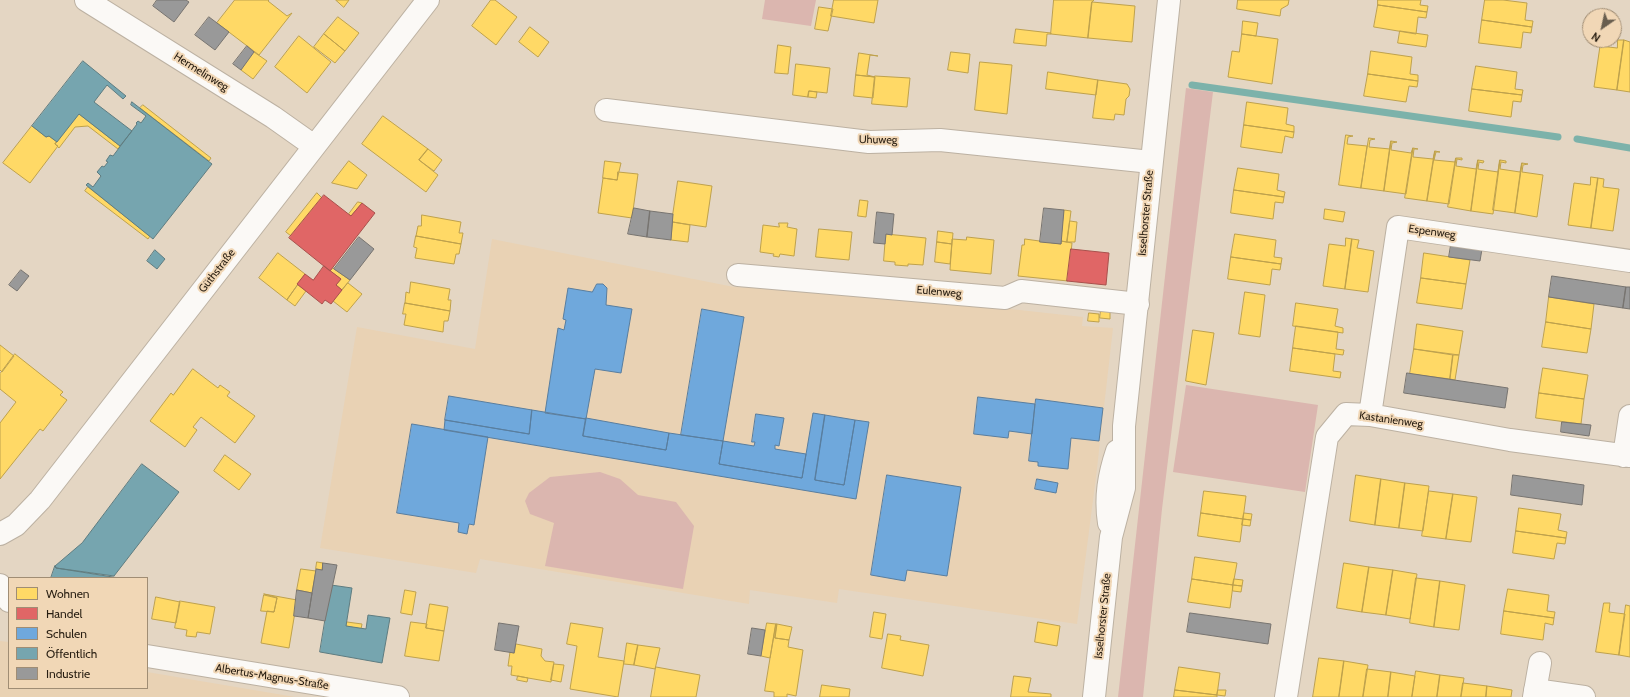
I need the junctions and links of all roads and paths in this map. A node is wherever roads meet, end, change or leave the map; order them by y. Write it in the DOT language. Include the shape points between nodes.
graph roads {
  1 [pos="86,0"];
  2 [pos="428,0"];
  3 [pos="1169,0"];
  4 [pos="606,110"];
  5 [pos="314,146"];
  6 [pos="1151,162"];
  7 [pos="1630,261"];
  8 [pos="738,275"];
  9 [pos="1138,304"];
  10 [pos="1370,415"];
  11 [pos="1630,416"];
  12 [pos="1627,456"];
  13 [pos="0,534"];
  14 [pos="0,585"];
  15 [pos="8,599"];
  16 [pos="148,656"];
  17 [pos="1540,663"];
  18 [pos="1535,693"];
  19 [pos="398,697"];
  20 [pos="1094,697"];
  21 [pos="1286,697"];
  22 [pos="1584,697"];
  1 -- 5 [label="street, Hermelinweg" via="273,117"];
  2 -- 5 [label="street, Güthstraße"];
  3 -- 6 [label="street, Isselhorster Straße"];
  4 -- 6 [label="street, Uhuweg" via="869,142 940,140"];
  5 -- 13 [label="street, Güthstraße" via="40,500 16,525"];
  6 -- 9 [label="street, Isselhorster Straße"];
  7 -- 10 [label="street, Espenweg" via="1398,227"];
  8 -- 9 [label="street, Eulenweg" via="1005,298 1021,291"];
  9 -- 20 [label="street, Isselhorster Straße" via="1124,426 1108,486 1107,506 1111,536"];
  10 -- 12 [label="street, Kastanienweg" via="1510,440"];
  10 -- 21 [label="street, Kastanienweg" via="1346,414 1327,437"];
  11 -- 12 [label="street"];
  14 -- 15 [label="street"];
  16 -- 19 [label="street, Albertus-Magnus-Straße"];
  17 -- 18 [label="street"];
  18 -- 22 [label="street"];
}
